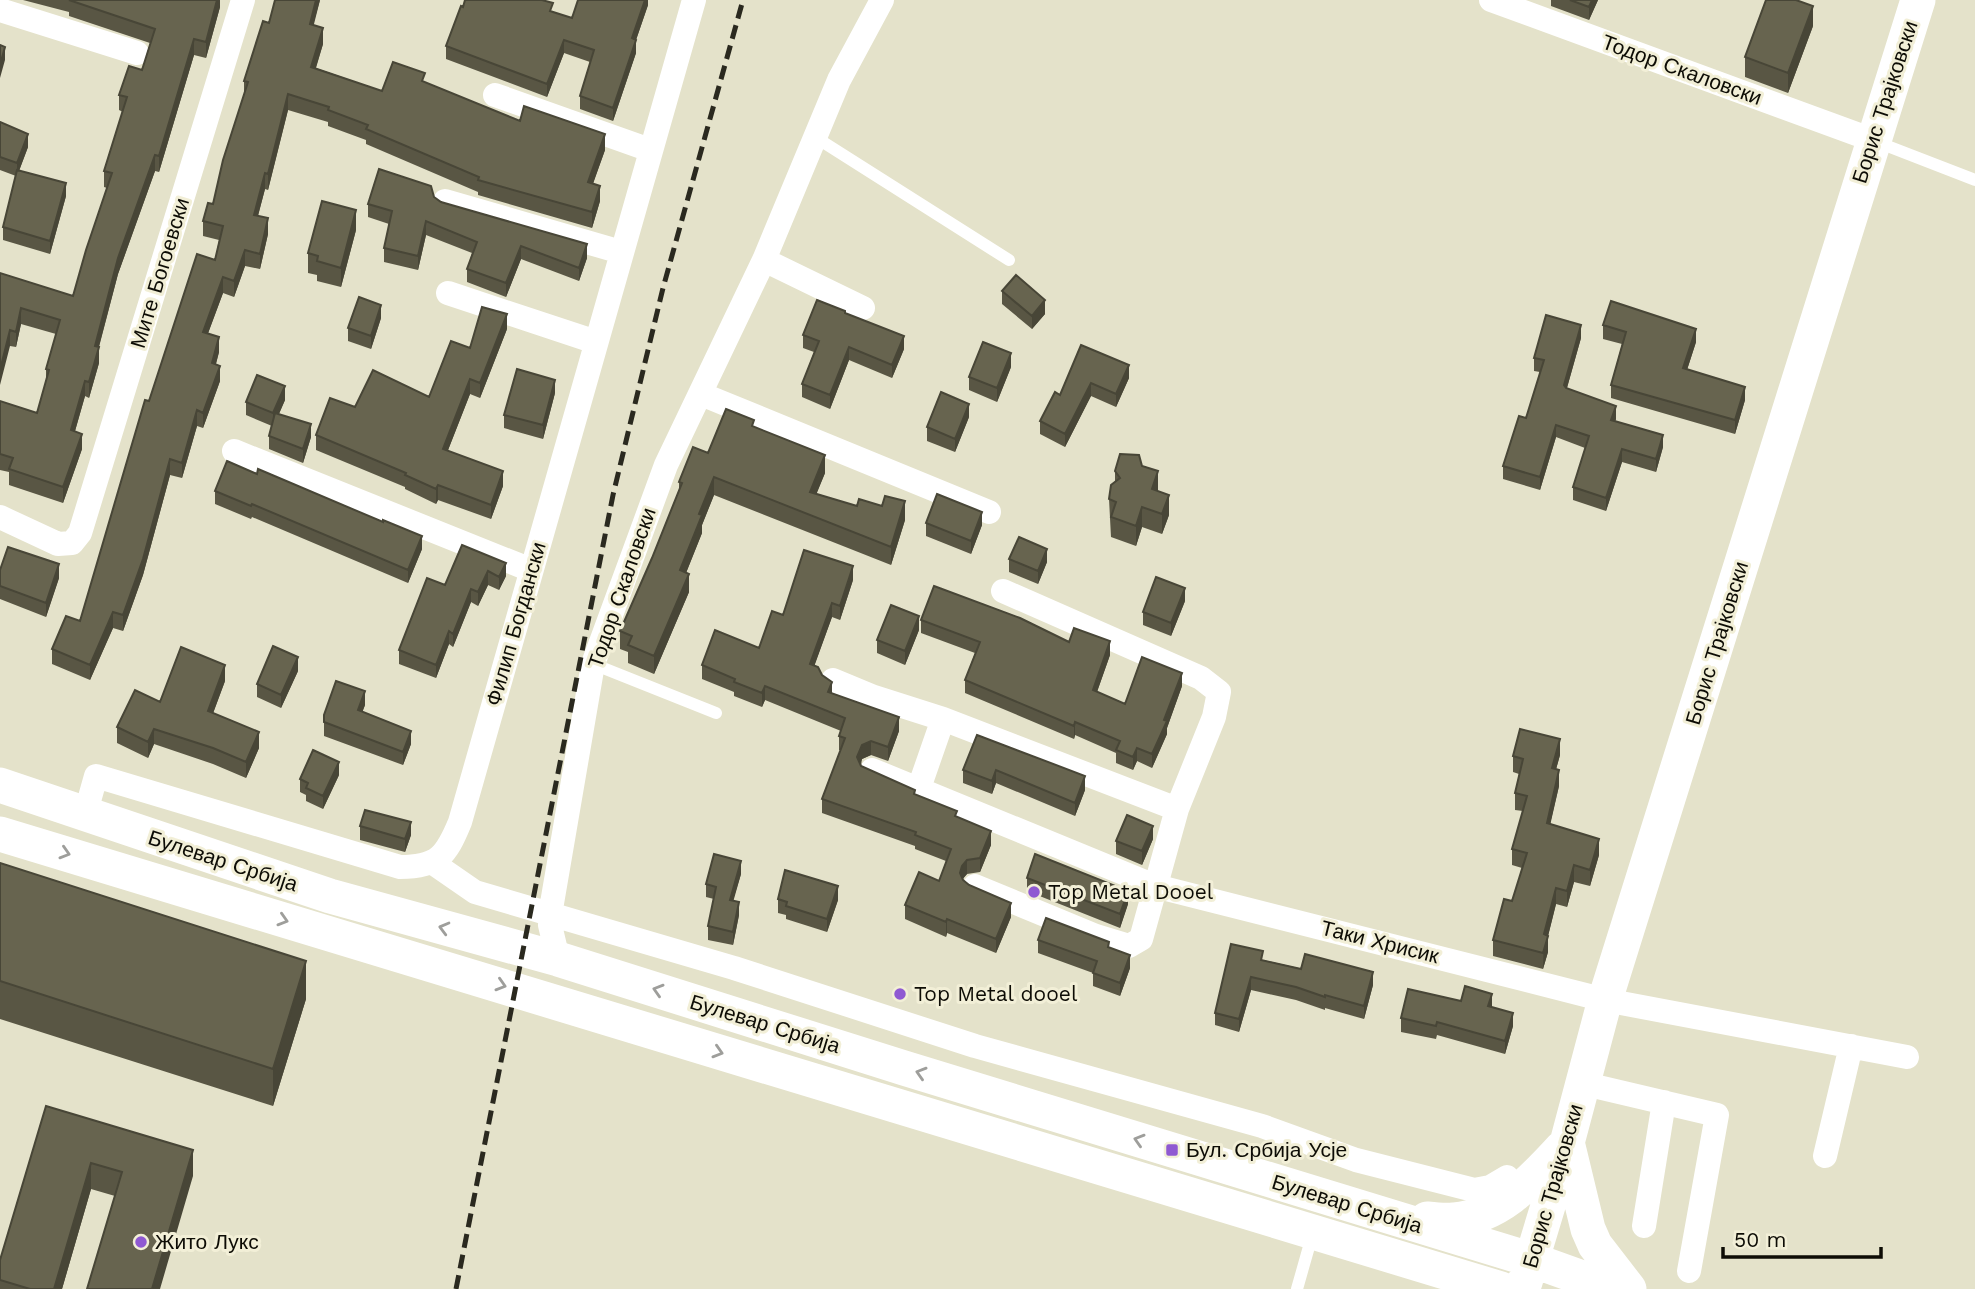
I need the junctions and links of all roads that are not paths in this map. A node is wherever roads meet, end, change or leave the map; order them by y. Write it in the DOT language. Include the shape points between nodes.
graph roads {
  1 [pos="243,0"];
  2 [pos="882,0"];
  3 [pos="1491,0"];
  4 [pos="1917,0"];
  5 [pos="686,2"];
  6 [pos="0,10"];
  7 [pos="137,53"];
  8 [pos="495,95"];
  9 [pos="815,137"];
  10 [pos="1872,140"];
  11 [pos="650,150"];
  12 [pos="1975,180"];
  13 [pos="444,201"];
  14 [pos="621,252"];
  15 [pos="764,260"];
  16 [pos="1009,260"];
  17 [pos="449,293"];
  18 [pos="863,308"];
  19 [pos="596,342"];
  20 [pos="701,394"];
  21 [pos="234,451"];
  22 [pos="989,512"];
  23 [pos="0,516"];
  24 [pos="531,570"];
  25 [pos="1003,591"];
  26 [pos="593,664"];
  27 [pos="833,680"];
  28 [pos="716,713"];
  29 [pos="943,719"];
  30 [pos="872,770"];
  31 [pos="0,785"];
  32 [pos="919,788"];
  33 [pos="1177,808"];
  34 [pos="85,815"];
  35 [pos="0,834"];
  36 [pos="433,863"];
  37 [pos="975,886"];
  38 [pos="1155,886"];
  39 [pos="550,915"];
  40 [pos="558,959"];
  41 [pos="1605,1000"];
  42 [pos="1851,1046"];
  43 [pos="1907,1057"];
  44 [pos="1581,1083"];
  45 [pos="1664,1102"];
  46 [pos="1567,1143"];
  47 [pos="1825,1156"];
  48 [pos="1507,1177"];
  49 [pos="1396,1219"];
  50 [pos="1644,1226"];
  51 [pos="1313,1232"];
  52 [pos="1375,1252"];
  53 [pos="1689,1271"];
  54 [pos="1528,1274"];
  55 [pos="1297,1289"];
  56 [pos="1428,1289"];
  57 [pos="1502,1289"];
  58 [pos="1613,1289"];
  59 [pos="1629,1289"];
  1 -- 23 [label="street, Мите Богоевски" via="80,533 72,543 58,544"];
  2 -- 9 [label="street, Тодор Скаловски"];
  3 -- 10 [label="street, Тодор Скаловски"];
  4 -- 10 [label="street, Борис Трајковски"];
  5 -- 11 [label="street, Филип Богдански"];
  6 -- 7 [label="street"];
  8 -- 11 [label="street"];
  9 -- 15 [label="street, Тодор Скаловски"];
  9 -- 16 [label="lane"];
  10 -- 12 [label="lane"];
  10 -- 41 [label="street, Борис Трајковски"];
  11 -- 14 [label="street, Филип Богдански"];
  13 -- 14 [label="street"];
  14 -- 19 [label="street, Филип Богдански"];
  15 -- 18 [label="street"];
  15 -- 20 [label="street, Тодор Скаловски"];
  17 -- 19 [label="street"];
  19 -- 24 [label="street, Филип Богдански"];
  20 -- 22 [label="street"];
  20 -- 26 [label="street, Тодор Скаловски" via="666,465"];
  21 -- 24 [label="street"];
  24 -- 36 [label="street, Филип Богдански" via="460,822 444,854"];
  25 -- 33 [label="street" via="1201,678 1219,692 1214,717"];
  26 -- 28 [label="lane"];
  26 -- 39 [label="street, Тодор Скаловски"];
  27 -- 29 [label="street"];
  29 -- 32 [label="street"];
  29 -- 33 [label="street"];
  30 -- 32 [label="street, Таки Хрисик"];
  31 -- 34 [label="street, Булевар Србија"];
  32 -- 38 [label="street, Таки Хрисик"];
  33 -- 38 [label="street"];
  34 -- 36 [label="street" via="96,776 400,867"];
  40 -- 34 [label="street, Булевар Србија, one-way" via="330,896"];
  35 -- 51 [label="street, Булевар Србија, one-way"];
  36 -- 39 [label="street" via="475,892"];
  37 -- 38 [label="street" via="1129,946 1141,940"];
  38 -- 41 [label="street, Таки Хрисик"];
  39 -- 40 [label="street, Тодор Скаловски"];
  39 -- 48 [label="street" via="975,1045 1262,1126 1356,1160 1474,1190"];
  49 -- 40 [label="street, Булевар Србија, one-way"];
  41 -- 42 [label="street, Таки Хрисик"];
  41 -- 44 [label="street, Борис Трајковски"];
  42 -- 43 [label="street, Таки Хрисик"];
  42 -- 47 [label="street"];
  44 -- 45 [label="street"];
  44 -- 46 [label="street, Борис Трајковски"];
  45 -- 50 [label="street"];
  45 -- 53 [label="street" via="1717,1115"];
  46 -- 49 [label="street" via="1528,1185 1492,1209 1455,1220"];
  46 -- 54 [label="street, Борис Трајковски"];
  46 -- 59 [label="street" via="1588,1229"];
  49 -- 54 [label="street, Булевар Србија"];
  51 -- 52 [label="street, Булевар Србија"];
  51 -- 55 [label="lane"];
  52 -- 56 [label="street"];
  52 -- 57 [label="street, Булевар Србија"];
  54 -- 58 [label="street, Булевар Србија"];
}
